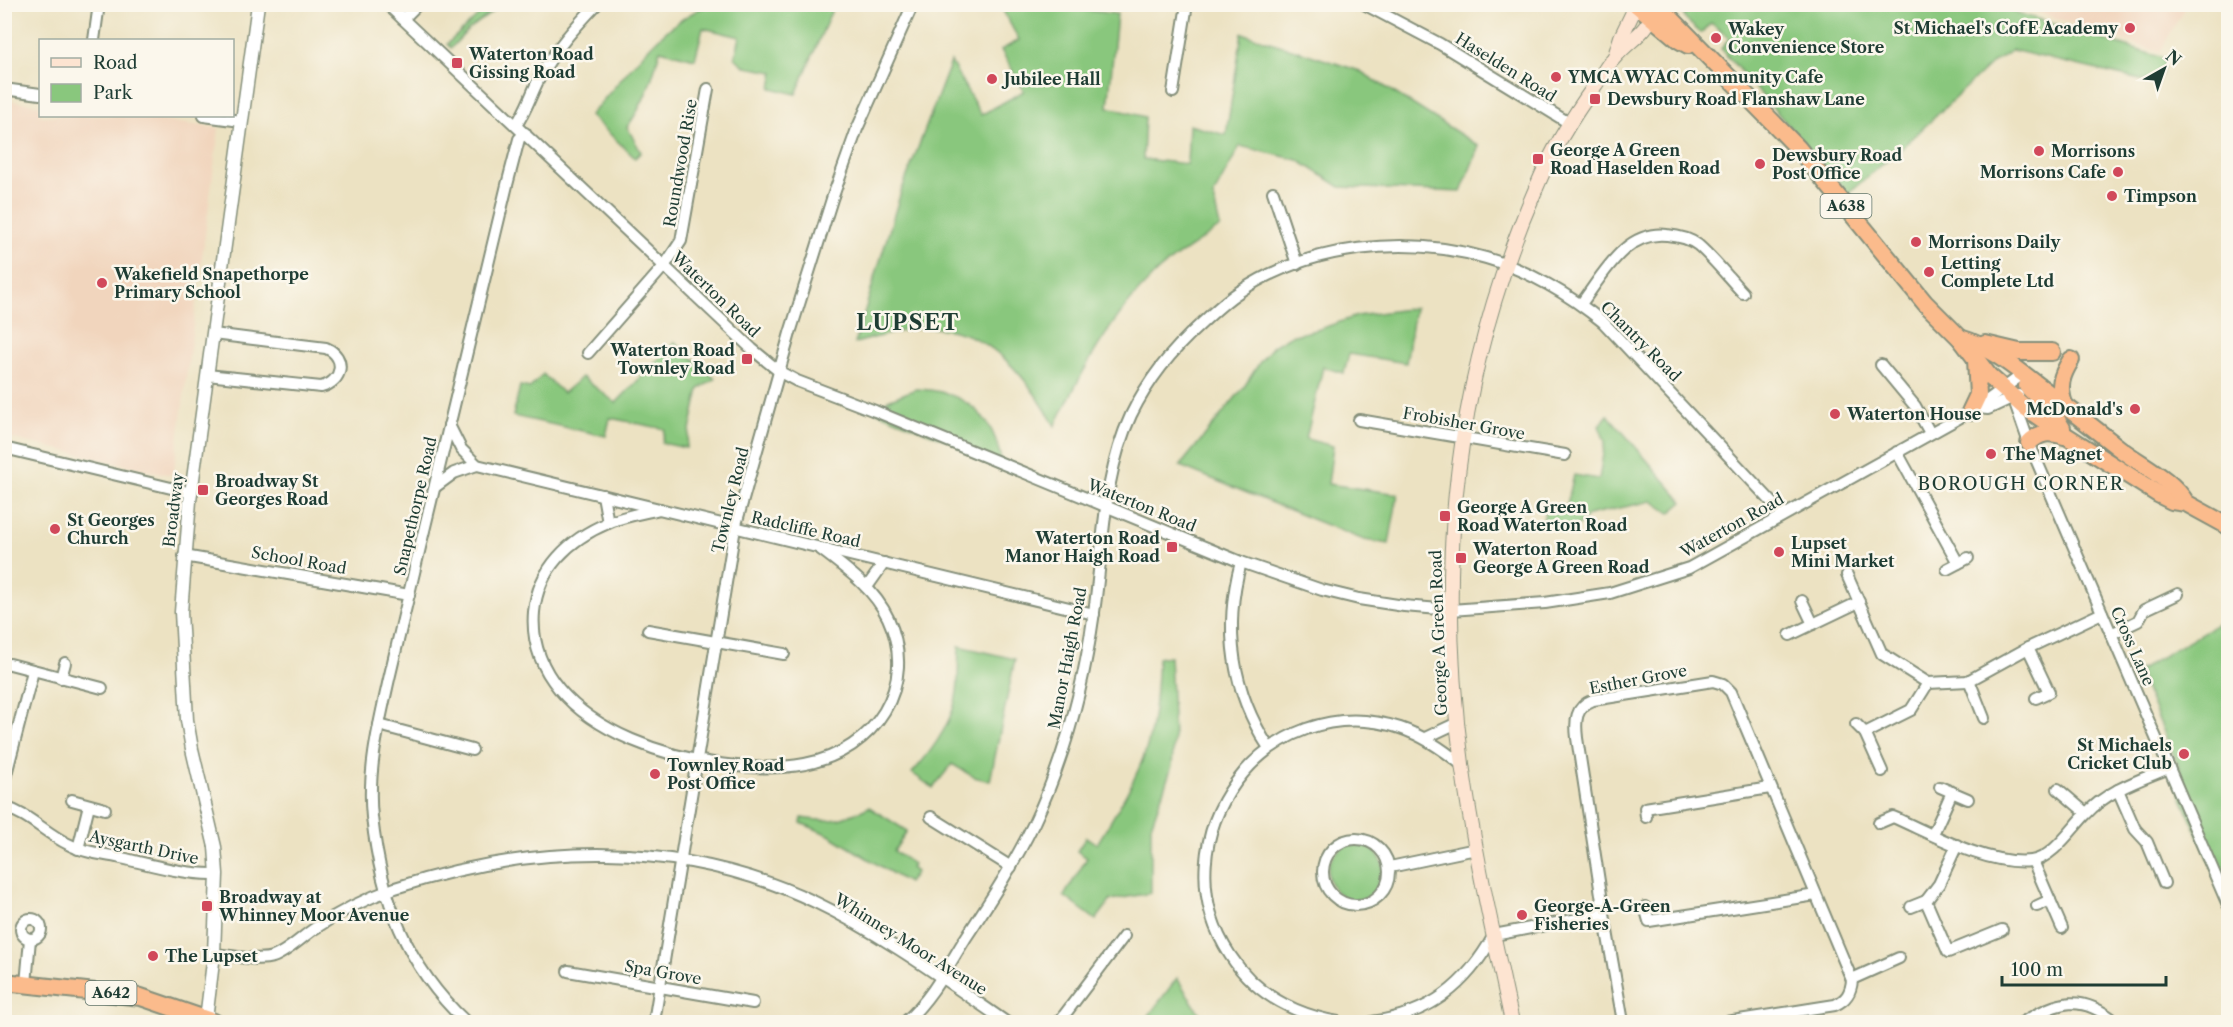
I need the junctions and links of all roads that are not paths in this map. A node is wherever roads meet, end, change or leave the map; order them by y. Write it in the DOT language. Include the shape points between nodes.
graph roads {
  1 [pos="99,4"];
  2 [pos="258,4"];
  3 [pos="387,4"];
  4 [pos="418,4"];
  5 [pos="597,4"];
  6 [pos="913,4"];
  7 [pos="1187,4"];
  8 [pos="1364,4"];
  9 [pos="1637,5"];
  10 [pos="1656,8"];
  11 [pos="403,20"];
  12 [pos="94,39"];
  13 [pos="1615,57"];
  14 [pos="4,89"];
  15 [pos="708,89"];
  16 [pos="1173,92"];
  17 [pos="39,94"];
  18 [pos="211,117"];
  19 [pos="241,121"];
  20 [pos="1569,123"];
  21 [pos="516,125"];
  22 [pos="525,133"];
  23 [pos="1273,192"];
  24 [pos="1297,264"];
  25 [pos="665,265"];
  26 [pos="1505,266"];
  27 [pos="1743,293"];
  28 [pos="1581,304"];
  29 [pos="213,334"];
  30 [pos="1968,340"];
  31 [pos="2052,352"];
  32 [pos="588,353"];
  33 [pos="1976,360"];
  34 [pos="2071,360"];
  35 [pos="1881,365"];
  36 [pos="780,372"];
  37 [pos="207,375"];
  38 [pos="2019,386"];
  39 [pos="2064,404"];
  40 [pos="1973,410"];
  41 [pos="1359,420"];
  42 [pos="449,425"];
  43 [pos="1930,433"];
  44 [pos="2068,437"];
  45 [pos="1462,438"];
  46 [pos="2029,443"];
  47 [pos="4,448"];
  48 [pos="1897,452"];
  49 [pos="1565,455"];
  50 [pos="477,465"];
  51 [pos="435,487"];
  52 [pos="192,493"];
  53 [pos="603,495"];
  54 [pos="2187,503"];
  55 [pos="1106,507"];
  56 [pos="660,509"];
  57 [pos="1783,514"];
  58 [pos="608,523"];
  59 [pos="2229,526"];
  60 [pos="735,528"];
  61 [pos="819,548"];
  62 [pos="184,556"];
  63 [pos="1968,558"];
  64 [pos="1241,562"];
  65 [pos="884,563"];
  66 [pos="1958,563"];
  67 [pos="1947,569"];
  68 [pos="1847,575"];
  69 [pos="867,586"];
  70 [pos="2178,594"];
  71 [pos="409,596"];
  72 [pos="1802,602"];
  73 [pos="1859,602"];
  74 [pos="1451,610"];
  75 [pos="2102,613"];
  76 [pos="1094,614"];
  77 [pos="1813,624"];
  78 [pos="648,630"];
  79 [pos="2111,634"];
  80 [pos="1790,635"];
  81 [pos="717,642"];
  82 [pos="2028,648"];
  83 [pos="784,654"];
  84 [pos="65,663"];
  85 [pos="10,664"];
  86 [pos="33,671"];
  87 [pos="61,678"];
  88 [pos="1969,680"];
  89 [pos="1928,683"];
  90 [pos="102,688"];
  91 [pos="2036,698"];
  92 [pos="1984,718"];
  93 [pos="1458,723"];
  94 [pos="1856,724"];
  95 [pos="379,725"];
  96 [pos="1865,733"];
  97 [pos="1425,738"];
  98 [pos="1269,748"];
  99 [pos="472,750"];
  100 [pos="698,761"];
  101 [pos="1462,765"];
  102 [pos="2169,768"];
  103 [pos="1882,771"];
  104 [pos="4,782"];
  105 [pos="1940,787"];
  106 [pos="1770,788"];
  107 [pos="2058,789"];
  108 [pos="2118,790"];
  109 [pos="1952,792"];
  110 [pos="1968,799"];
  111 [pos="72,800"];
  112 [pos="89,805"];
  113 [pos="4,807"];
  114 [pos="105,809"];
  115 [pos="2086,813"];
  116 [pos="931,817"];
  117 [pos="1646,817"];
  118 [pos="1879,823"];
  119 [pos="1933,834"];
  120 [pos="1957,845"];
  121 [pos="78,849"];
  122 [pos="1476,849"];
  123 [pos="2155,860"];
  124 [pos="682,861"];
  125 [pos="2033,861"];
  126 [pos="2143,866"];
  127 [pos="1011,867"];
  128 [pos="1390,867"];
  129 [pos="217,874"];
  130 [pos="2164,883"];
  131 [pos="387,891"];
  132 [pos="1816,895"];
  133 [pos="2050,900"];
  134 [pos="1926,901"];
  135 [pos="2229,905"];
  136 [pos="2037,906"];
  137 [pos="1645,907"];
  138 [pos="1911,907"];
  139 [pos="1604,914"];
  140 [pos="2062,928"];
  141 [pos="2002,930"];
  142 [pos="1494,935"];
  143 [pos="1124,936"];
  144 [pos="30,939"];
  145 [pos="214,954"];
  146 [pos="1899,958"];
  147 [pos="1877,968"];
  148 [pos="568,971"];
  149 [pos="941,978"];
  150 [pos="1852,979"];
  151 [pos="1882,979"];
  152 [pos="4,982"];
  153 [pos="26,984"];
  154 [pos="659,987"];
  155 [pos="753,1003"];
  156 [pos="210,1021"];
  157 [pos="466,1023"];
  158 [pos="654,1023"];
  159 [pos="905,1023"];
  160 [pos="1006,1023"];
  161 [pos="1059,1023"];
  162 [pos="1338,1023"];
  163 [pos="1372,1023"];
  164 [pos="1512,1023"];
  165 [pos="1623,1023"];
  166 [pos="1726,1023"];
  167 [pos="2023,1023"];
  168 [pos="2116,1023"];
  1 -- 12 [label="street"];
  2 -- 19 [label="street, Broadway"];
  3 -- 11 [label="street, Waterton Road"];
  4 -- 11 [label="street"];
  5 -- 21 [label="street" via="558,49"];
  6 -- 36 [label="street, Townley Road" via="857,129"];
  7 -- 16 [label="street"];
  8 -- 20 [label="street, Haselden Road" via="1440,44"];
  9 -- 10 [label="highway, A638"];
  9 -- 13 [label="main road, George A Green Road"];
  10 -- 13 [label="main road, George A Green Road" via="1635,40"];
  10 -- 30 [label="highway, A638" via="1679,40 1702,52 1729,76 1797,148 1929,308"];
  11 -- 21 [label="street, Waterton Road"];
  13 -- 20 [label="main road, George A Green Road"];
  14 -- 17 [label="street"];
  15 -- 25 [label="street, Roundwood Rise" via="681,241"];
  18 -- 19 [label="street"];
  19 -- 29 [label="street, Broadway"];
  20 -- 26 [label="main road, George A Green Road" via="1537,184"];
  21 -- 22 [label="street, Waterton Road"];
  22 -- 25 [label="street, Waterton Road"];
  22 -- 42 [label="street, Snapethorpe Road" via="519,139 507,185"];
  23 -- 24 [label="street"];
  24 -- 26 [label="street, Chantry Road" via="1333,253 1388,246 1429,247 1487,258"];
  24 -- 55 [label="street, Chantry Road" via="1241,290 1170,355 1131,415 1113,466"];
  25 -- 32 [label="street, Roundwood Rise"];
  25 -- 36 [label="street, Waterton Road"];
  26 -- 28 [label="street, Chantry Road"];
  26 -- 45 [label="main road, George A Green Road" via="1477,360"];
  27 -- 28 [label="street" via="1697,245 1680,236 1663,234 1633,242 1621,252"];
  28 -- 57 [label="street, Chantry Road" via="1624,342"];
  29 -- 37 [label="street, Broadway"];
  29 -- 37 [label="street" via="326,348 337,355 340,370 334,381 321,387"];
  30 -- 31 [label="highway" via="2019,352"];
  30 -- 33 [label="highway, A638"];
  30 -- 38 [label="highway, A638"];
  33 -- 38 [label="highway, A638"];
  33 -- 40 [label="highway" via="1978,394"];
  34 -- 39 [label="highway" via="2060,384"];
  35 -- 43 [label="street" via="1915,406"];
  36 -- 55 [label="street, Waterton Road"];
  36 -- 60 [label="street, Townley Road"];
  37 -- 52 [label="street, Broadway"];
  38 -- 39 [label="highway, A638"];
  38 -- 40 [label="street, Waterton Road" via="1989,409"];
  38 -- 44 [label="highway" via="2052,412"];
  38 -- 46 [label="street, Cross Lane"];
  39 -- 54 [label="highway, A638" via="2179,491"];
  40 -- 43 [label="street, Waterton Road"];
  41 -- 45 [label="street, Frobisher Grove"];
  42 -- 50 [label="street" via="461,449"];
  42 -- 51 [label="street, Snapethorpe Road"];
  43 -- 48 [label="street, Waterton Road"];
  44 -- 46 [label="highway" via="2043,433"];
  44 -- 54 [label="highway, A638" via="2158,494"];
  45 -- 49 [label="street, Frobisher Grove"];
  45 -- 74 [label="main road, George A Green Road" via="1452,530"];
  46 -- 75 [label="street, Cross Lane"];
  47 -- 52 [label="street"];
  48 -- 57 [label="street, Waterton Road"];
  48 -- 66 [label="street"];
  50 -- 51 [label="street" via="454,473"];
  50 -- 53 [label="street, Radcliffe Road"];
  51 -- 71 [label="street, Snapethorpe Road"];
  52 -- 62 [label="street, Broadway"];
  53 -- 56 [label="street, Radcliffe Road"];
  53 -- 58 [label="street"];
  54 -- 59 [label="highway, A638"];
  55 -- 64 [label="street, Waterton Road"];
  55 -- 76 [label="street, Manor Haigh Road"];
  56 -- 58 [label="street"];
  56 -- 60 [label="street, Radcliffe Road"];
  57 -- 74 [label="street, Waterton Road" via="1689,568 1610,593 1545,603"];
  58 -- 100 [label="street" via="579,538 556,557 542,578 533,624 537,649 546,670 564,694 587,715 640,744"];
  60 -- 61 [label="street, Radcliffe Road"];
  60 -- 81 [label="street, Townley Road"];
  61 -- 65 [label="street, Radcliffe Road"];
  61 -- 69 [label="street"];
  62 -- 71 [label="street, School Road"];
  62 -- 129 [label="street, Broadway" via="181,612 187,720 215,847"];
  63 -- 66 [label="street"];
  64 -- 74 [label="street, Waterton Road" via="1359,599"];
  64 -- 98 [label="street" via="1231,619 1233,658 1250,715"];
  65 -- 69 [label="street"];
  65 -- 76 [label="street, Radcliffe Road"];
  66 -- 67 [label="street"];
  68 -- 73 [label="street"];
  69 -- 100 [label="street" via="888,617 899,668 890,703 867,735 808,764 765,767"];
  70 -- 79 [label="street" via="2169,604 2144,610 2138,621"];
  71 -- 95 [label="street, Snapethorpe Road"];
  72 -- 77 [label="street"];
  73 -- 77 [label="street"];
  73 -- 89 [label="street" via="1882,654"];
  74 -- 93 [label="main road, George A Green Road"];
  75 -- 79 [label="street, Cross Lane"];
  75 -- 82 [label="street"];
  76 -- 127 [label="street, Manor Haigh Road" via="1078,694 1059,760 1048,792"];
  77 -- 80 [label="street"];
  78 -- 81 [label="street"];
  79 -- 102 [label="street, Cross Lane"];
  81 -- 83 [label="street"];
  81 -- 100 [label="street, Townley Road"];
  82 -- 88 [label="street"];
  82 -- 91 [label="street" via="2049,692"];
  84 -- 87 [label="street"];
  85 -- 86 [label="street"];
  86 -- 87 [label="street"];
  86 -- 104 [label="street"];
  87 -- 90 [label="street"];
  88 -- 89 [label="street"];
  88 -- 92 [label="street"];
  89 -- 96 [label="street" via="1911,710"];
  93 -- 97 [label="street"];
  93 -- 101 [label="main road, George A Green Road"];
  94 -- 96 [label="street"];
  95 -- 99 [label="street"];
  95 -- 131 [label="street, Snapethorpe Road" via="372,816"];
  96 -- 103 [label="street"];
  97 -- 98 [label="street" via="1373,722 1346,722 1318,726"];
  97 -- 101 [label="street"];
  98 -- 162 [label="street" via="1234,783 1212,826 1205,874 1209,907 1223,945 1253,983 1294,1010"];
  100 -- 124 [label="street, Townley Road"];
  101 -- 122 [label="main road, George A Green Road"];
  102 -- 108 [label="street"];
  102 -- 135 [label="street, Cross Lane"];
  105 -- 109 [label="street"];
  106 -- 117 [label="street" via="1645,808"];
  106 -- 132 [label="street, Esther Grove"];
  106 -- 139 [label="street, Esther Grove" via="1731,692 1723,684 1703,682 1586,702 1576,717 1576,726"];
  107 -- 115 [label="street"];
  108 -- 115 [label="street"];
  108 -- 123 [label="street" via="2135,829 2147,842"];
  109 -- 110 [label="street"];
  109 -- 119 [label="street"];
  111 -- 112 [label="street"];
  112 -- 114 [label="street"];
  112 -- 121 [label="street"];
  113 -- 121 [label="street, Aysgarth Drive" via="29,817"];
  115 -- 125 [label="street" via="2058,845"];
  116 -- 127 [label="street"];
  118 -- 119 [label="street" via="1893,817"];
  119 -- 120 [label="street"];
  120 -- 125 [label="street" via="1992,857"];
  120 -- 134 [label="street" via="1939,885"];
  121 -- 129 [label="street, Aysgarth Drive" via="204,875"];
  122 -- 128 [label="street"];
  122 -- 142 [label="main road, George A Green Road"];
  123 -- 126 [label="street"];
  123 -- 130 [label="street"];
  124 -- 131 [label="street, Whinney Moor Avenue" via="601,854 529,857 468,867"];
  124 -- 149 [label="street, Whinney Moor Avenue" via="743,873 816,902"];
  124 -- 154 [label="street, Townley Road"];
  125 -- 133 [label="street"];
  127 -- 149 [label="street, Manor Haigh Road"];
  128 -- 128 [label="street" via="1375,844 1348,839 1326,856 1324,883 1343,903 1357,906 1382,894 1389,882"];
  129 -- 145 [label="street, Broadway"];
  131 -- 145 [label="street, Whinney Moor Avenue" via="347,909 274,957"];
  131 -- 157 [label="street" via="413,958 445,1003"];
  132 -- 137 [label="street" via="1649,921"];
  132 -- 150 [label="street, Esther Grove"];
  133 -- 136 [label="street"];
  133 -- 140 [label="street"];
  134 -- 138 [label="street"];
  134 -- 141 [label="street" via="1948,952"];
  139 -- 142 [label="street"];
  139 -- 165 [label="street, Esther Grove"];
  142 -- 163 [label="street" via="1471,972 1435,1002 1413,1013"];
  142 -- 164 [label="main road, George A Green Road"];
  143 -- 161 [label="street"];
  144 -- 153 [label="street"];
  145 -- 156 [label="street, Broadway"];
  146 -- 147 [label="street"];
  147 -- 150 [label="street"];
  147 -- 151 [label="street"];
  148 -- 154 [label="street, Spa Grove"];
  149 -- 159 [label="street, Manor Haigh Road"];
  149 -- 160 [label="street, Whinney Moor Avenue"];
  150 -- 166 [label="street" via="1850,993 1835,1005"];
  152 -- 153 [label="highway, A642"];
  153 -- 156 [label="highway, A642" via="141,998"];
  154 -- 155 [label="street, Spa Grove"];
  154 -- 158 [label="street, Townley Road"];
  167 -- 168 [label="street" via="2050,1007 2074,1003 2105,1013"];
}
